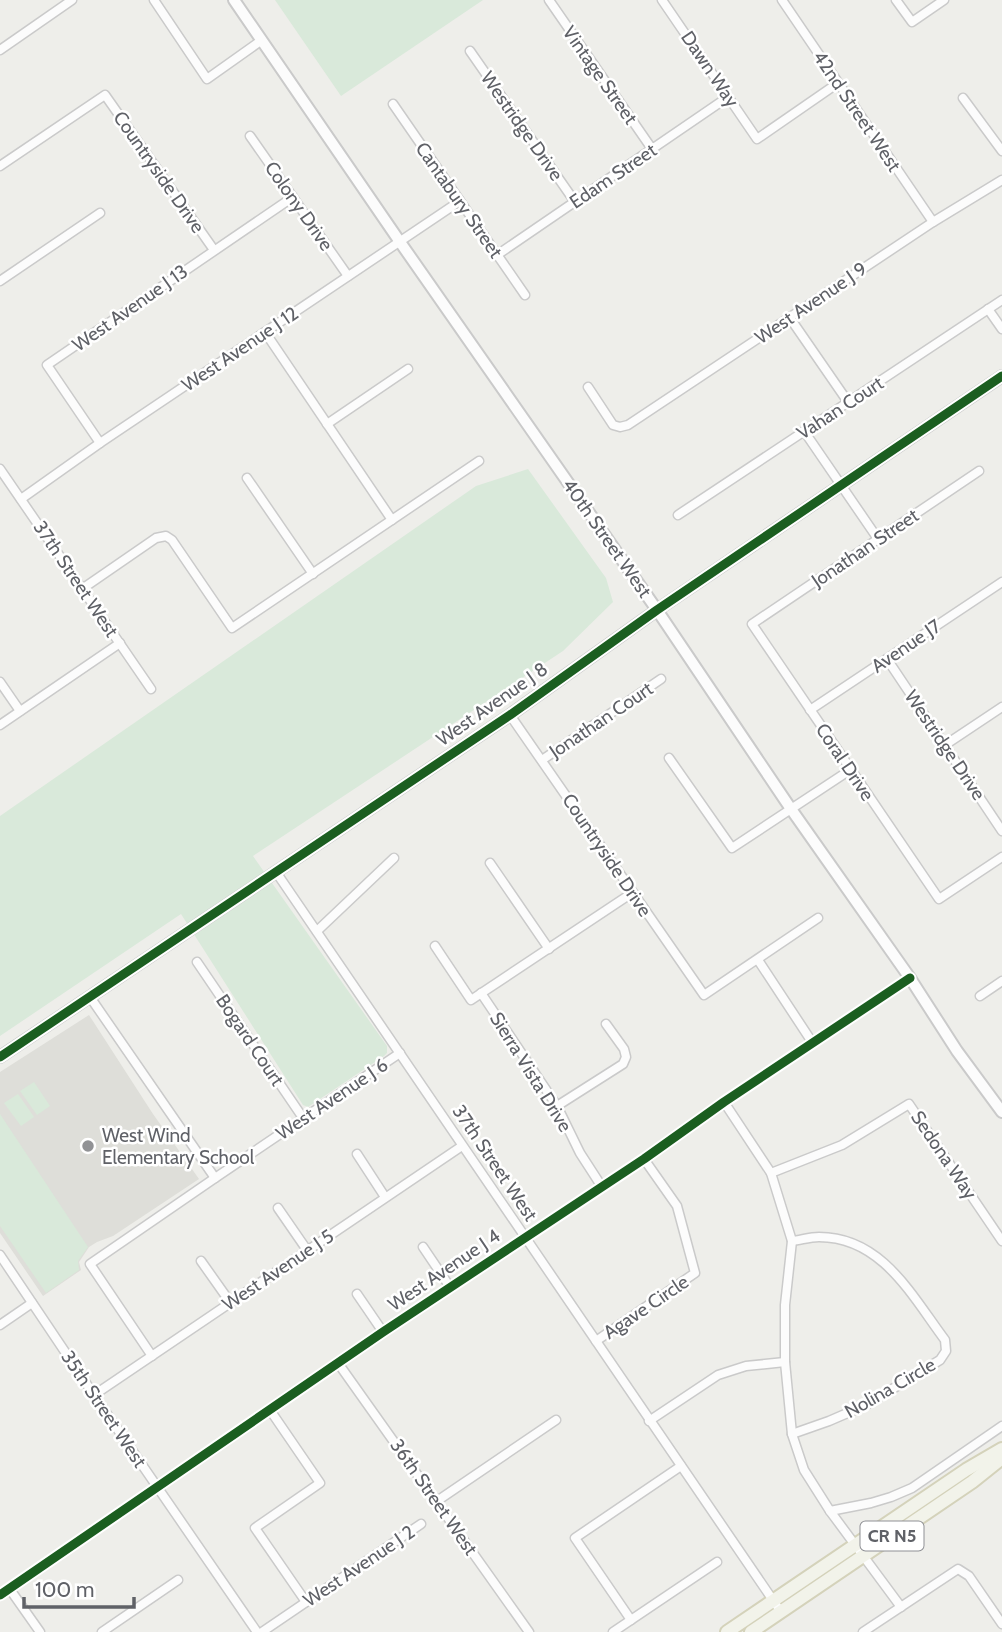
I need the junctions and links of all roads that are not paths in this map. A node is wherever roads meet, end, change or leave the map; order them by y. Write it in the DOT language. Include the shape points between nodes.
graph roads {
  1 [pos="72,0"];
  2 [pos="153,0"];
  3 [pos="234,0"];
  4 [pos="549,0"];
  5 [pos="662,0"];
  6 [pos="782,0"];
  7 [pos="896,0"];
  8 [pos="944,0"];
  9 [pos="262,40"];
  10 [pos="0,50"];
  11 [pos="470,51"];
  12 [pos="838,83"];
  13 [pos="728,97"];
  14 [pos="963,98"];
  15 [pos="393,104"];
  16 [pos="250,136"];
  17 [pos="652,149"];
  18 [pos="1002,151"];
  19 [pos="0,166"];
  20 [pos="1002,180"];
  21 [pos="293,197"];
  22 [pos="460,201"];
  23 [pos="575,202"];
  24 [pos="100,213"];
  25 [pos="933,222"];
  26 [pos="400,242"];
  27 [pos="214,250"];
  28 [pos="497,255"];
  29 [pos="348,276"];
  30 [pos="0,281"];
  31 [pos="525,295"];
  32 [pos="1002,300"];
  33 [pos="988,309"];
  34 [pos="789,318"];
  35 [pos="1002,329"];
  36 [pos="265,332"];
  37 [pos="408,369"];
  38 [pos="1002,376"];
  39 [pos="588,387"];
  40 [pos="848,402"];
  41 [pos="327,424"];
  42 [pos="804,431"];
  43 [pos="100,443"];
  44 [pos="479,461"];
  45 [pos="0,469"];
  46 [pos="979,471"];
  47 [pos="247,478"];
  48 [pos="841,485"];
  49 [pos="21,499"];
  50 [pos="678,515"];
  51 [pos="392,520"];
  52 [pos="878,539"];
  53 [pos="313,573"];
  54 [pos="1002,582"];
  55 [pos="82,589"];
  56 [pos="657,610"];
  57 [pos="752,624"];
  58 [pos="120,643"];
  59 [pos="887,659"];
  60 [pos="661,679"];
  61 [pos="0,682"];
  62 [pos="151,689"];
  63 [pos="1002,707"];
  64 [pos="810,710"];
  65 [pos="20,711"];
  66 [pos="510,715"];
  67 [pos="0,725"];
  68 [pos="945,745"];
  69 [pos="669,758"];
  70 [pos="542,760"];
  71 [pos="850,770"];
  72 [pos="791,809"];
  73 [pos="1002,831"];
  74 [pos="1002,857"];
  75 [pos="394,858"];
  76 [pos="490,863"];
  77 [pos="276,872"];
  78 [pos="632,893"];
  79 [pos="818,918"];
  80 [pos="317,930"];
  81 [pos="435,946"];
  82 [pos="549,949"];
  83 [pos="758,960"];
  84 [pos="197,962"];
  85 [pos="909,978"];
  86 [pos="1002,981"];
  87 [pos="481,993"];
  88 [pos="980,996"];
  89 [pos="90,997"];
  90 [pos="606,1024"];
  91 [pos="812,1042"];
  92 [pos="400,1053"];
  93 [pos="0,1057"];
  94 [pos="724,1102"];
  95 [pos="558,1106"];
  96 [pos="1002,1111"];
  97 [pos="303,1118"];
  98 [pos="462,1146"];
  99 [pos="357,1154"];
  100 [pos="644,1159"];
  101 [pos="771,1173"];
  102 [pos="215,1178"];
  103 [pos="602,1187"];
  104 [pos="385,1197"];
  105 [pos="278,1208"];
  106 [pos="525,1237"];
  107 [pos="792,1241"];
  108 [pos="1002,1241"];
  109 [pos="423,1247"];
  110 [pos="307,1250"];
  111 [pos="0,1255"];
  112 [pos="201,1261"];
  113 [pos="450,1287"];
  114 [pos="357,1294"];
  115 [pos="230,1302"];
  116 [pos="32,1303"];
  117 [pos="0,1325"];
  118 [pos="383,1332"];
  119 [pos="596,1341"];
  120 [pos="152,1356"];
  121 [pos="785,1362"];
  122 [pos="338,1363"];
  123 [pos="94,1395"];
  124 [pos="270,1410"];
  125 [pos="556,1420"];
  126 [pos="649,1421"];
  127 [pos="1002,1426"];
  128 [pos="792,1434"];
  129 [pos="1002,1449"];
  130 [pos="1002,1458"];
  131 [pos="681,1466"];
  132 [pos="157,1488"];
  133 [pos="437,1501"];
  134 [pos="830,1511"];
  135 [pos="421,1524"];
  136 [pos="859,1551"];
  137 [pos="717,1562"];
  138 [pos="178,1580"];
  139 [pos="9,1588"];
  140 [pos="0,1595"];
  141 [pos="306,1602"];
  142 [pos="777,1606"];
  143 [pos="901,1607"];
  144 [pos="631,1620"];
  145 [pos="1002,1624"];
  146 [pos="40,1632"];
  147 [pos="102,1632"];
  148 [pos="260,1632"];
  149 [pos="529,1632"];
  150 [pos="613,1632"];
  151 [pos="727,1632"];
  152 [pos="751,1632"];
  153 [pos="863,1632"];
  1 -- 10 [label="street"];
  2 -- 9 [label="street" via="207,79"];
  3 -- 9 [label="main road, 40th Street West"];
  4 -- 17 [label="street, Vintage Street"];
  5 -- 13 [label="street, Dawn Way"];
  6 -- 12 [label="street, 42nd Street West"];
  7 -- 8 [label="street" via="912,22"];
  9 -- 26 [label="main road, 40th Street West"];
  11 -- 23 [label="street, Westridge Drive"];
  12 -- 13 [label="street, Dawn Way" via="757,139"];
  12 -- 25 [label="street, 42nd Street West"];
  13 -- 17 [label="street, Edam Street"];
  14 -- 18 [label="street"];
  15 -- 22 [label="street, Cantabury Street"];
  16 -- 21 [label="street, Colony Drive"];
  17 -- 23 [label="street, Edam Street"];
  19 -- 27 [label="street, Countryside Drive" via="105,95"];
  20 -- 25 [label="street, West Avenue J 9"];
  21 -- 27 [label="street, West Avenue J 13"];
  21 -- 29 [label="street, Colony Drive"];
  22 -- 26 [label="street, West Avenue J 12"];
  22 -- 28 [label="street, Cantabury Street"];
  23 -- 28 [label="street, Edam Street"];
  24 -- 30 [label="street"];
  25 -- 34 [label="street, West Avenue J 9"];
  26 -- 29 [label="street, West Avenue J 12"];
  26 -- 56 [label="main road, 40th Street West"];
  27 -- 43 [label="street, West Avenue J 13" via="47,365"];
  28 -- 31 [label="street, Cantabury Street"];
  29 -- 36 [label="street, West Avenue J 12"];
  32 -- 33 [label="street, Vahan Court"];
  33 -- 35 [label="street"];
  33 -- 40 [label="street, Vahan Court"];
  34 -- 39 [label="street, West Avenue J 9" via="628,425 613,425"];
  34 -- 40 [label="street"];
  36 -- 41 [label="street"];
  36 -- 43 [label="street, West Avenue J 12"];
  37 -- 41 [label="street"];
  38 -- 48 [label="main road, West Avenue J 8"];
  40 -- 42 [label="street, Vahan Court"];
  41 -- 51 [label="street"];
  42 -- 48 [label="street"];
  42 -- 50 [label="street, Vahan Court"];
  43 -- 49 [label="street, West Avenue J 12"];
  44 -- 51 [label="street"];
  45 -- 49 [label="street, 37th Street West"];
  46 -- 52 [label="street, Jonathan Street"];
  47 -- 53 [label="street"];
  48 -- 52 [label="street"];
  48 -- 56 [label="main road, West Avenue J 8"];
  49 -- 55 [label="street, 37th Street West"];
  51 -- 53 [label="street"];
  52 -- 57 [label="street, Jonathan Street"];
  53 -- 55 [label="street" via="232,628 166,536 156,538"];
  54 -- 59 [label="street, Avenue J7"];
  55 -- 58 [label="street, 37th Street West"];
  56 -- 66 [label="main road, West Avenue J 8"];
  56 -- 72 [label="main road, 40th Street West"];
  57 -- 64 [label="street, Coral Drive"];
  58 -- 62 [label="street, 37th Street West"];
  58 -- 65 [label="street"];
  59 -- 64 [label="street, Avenue J7"];
  59 -- 68 [label="street, Westridge Drive"];
  60 -- 70 [label="street, Jonathan Court"];
  61 -- 65 [label="street"];
  63 -- 68 [label="street"];
  64 -- 71 [label="street, Coral Drive"];
  65 -- 67 [label="street"];
  66 -- 70 [label="street, Countryside Drive"];
  66 -- 77 [label="main road, West Avenue J 8"];
  68 -- 73 [label="street, Westridge Drive"];
  69 -- 72 [label="street" via="732,848"];
  70 -- 78 [label="street, Countryside Drive"];
  71 -- 72 [label="street"];
  71 -- 74 [label="street, Coral Drive" via="939,899"];
  72 -- 85 [label="main road, 40th Street West"];
  75 -- 80 [label="street"];
  76 -- 82 [label="street"];
  77 -- 80 [label="street, 37th Street West"];
  77 -- 89 [label="main road, West Avenue J 8"];
  78 -- 82 [label="street"];
  78 -- 83 [label="street, Countryside Drive" via="704,995"];
  79 -- 83 [label="street"];
  80 -- 92 [label="street, 37th Street West"];
  81 -- 87 [label="street, Sierra Vista Drive" via="471,1000"];
  82 -- 87 [label="street"];
  83 -- 91 [label="street"];
  84 -- 97 [label="street, Bogard Court"];
  85 -- 91 [label="street, West Avenue J 4"];
  85 -- 96 [label="main road, 40th Street West"];
  86 -- 88 [label="street"];
  87 -- 95 [label="street, Sierra Vista Drive"];
  89 -- 93 [label="main road, West Avenue J 8"];
  89 -- 102 [label="street"];
  90 -- 95 [label="street" via="624,1049 623,1064"];
  91 -- 94 [label="street, West Avenue J 4"];
  92 -- 97 [label="street, West Avenue J 6"];
  92 -- 98 [label="street, 37th Street West"];
  94 -- 100 [label="street, West Avenue J 4"];
  94 -- 101 [label="street"];
  95 -- 103 [label="street, Sierra Vista Drive"];
  97 -- 102 [label="street, West Avenue J 6"];
  98 -- 104 [label="street, West Avenue J 5"];
  98 -- 106 [label="street, 37th Street West"];
  99 -- 104 [label="street"];
  100 -- 103 [label="street, West Avenue J 4"];
  100 -- 119 [label="street, Agave Circle" via="677,1206 695,1273"];
  101 -- 107 [label="street"];
  101 -- 108 [label="street, Sedona Way" via="842,1145 909,1104"];
  102 -- 120 [label="street, West Avenue J 6" via="90,1264"];
  103 -- 106 [label="street, West Avenue J 4"];
  104 -- 110 [label="street, West Avenue J 5"];
  105 -- 110 [label="street"];
  106 -- 113 [label="street, West Avenue J 4"];
  106 -- 119 [label="street, 37th Street West"];
  107 -- 121 [label="street"];
  107 -- 128 [label="street, Nolina Circle" via="820,1237 854,1243 873,1253 896,1274 944,1340 946,1352 866,1405"];
  109 -- 113 [label="street"];
  110 -- 115 [label="street, West Avenue J 5"];
  111 -- 116 [label="street, 35th Street West"];
  112 -- 115 [label="street"];
  113 -- 118 [label="street, West Avenue J 4"];
  114 -- 118 [label="street"];
  115 -- 120 [label="street, West Avenue J 5"];
  116 -- 117 [label="street"];
  116 -- 123 [label="street, 35th Street West"];
  118 -- 122 [label="street, West Avenue J 4"];
  119 -- 126 [label="street, 37th Street West"];
  120 -- 123 [label="street, West Avenue J 5"];
  121 -- 126 [label="street" via="746,1366 718,1375"];
  121 -- 128 [label="street"];
  122 -- 124 [label="street, West Avenue J 4"];
  122 -- 133 [label="street, 36th Street West"];
  123 -- 132 [label="street, 35th Street West"];
  124 -- 132 [label="street, West Avenue J 4"];
  124 -- 141 [label="street" via="320,1483 255,1528"];
  125 -- 133 [label="street"];
  126 -- 131 [label="street, 37th Street West"];
  127 -- 134 [label="street" via="912,1488"];
  128 -- 134 [label="street" via="804,1470"];
  129 -- 136 [label="main road, CR N5" via="966,1470"];
  130 -- 136 [label="main road, CR N5" via="972,1482"];
  131 -- 142 [label="street, 37th Street West"];
  131 -- 144 [label="street" via="575,1538"];
  132 -- 139 [label="street, West Avenue J 4"];
  132 -- 148 [label="street, 35th Street West"];
  133 -- 149 [label="street, 36th Street West"];
  134 -- 136 [label="street"];
  135 -- 141 [label="street, West Avenue J 2"];
  136 -- 142 [label="main road, CR N5"];
  136 -- 143 [label="street"];
  137 -- 144 [label="street"];
  138 -- 147 [label="street"];
  139 -- 140 [label="street, West Avenue J 4"];
  139 -- 146 [label="street"];
  141 -- 148 [label="street, West Avenue J 2"];
  142 -- 151 [label="main road, CR N5"];
  142 -- 152 [label="main road, CR N5"];
  143 -- 145 [label="street" via="958,1569 970,1576"];
  143 -- 153 [label="street"];
  144 -- 150 [label="street"];
}
